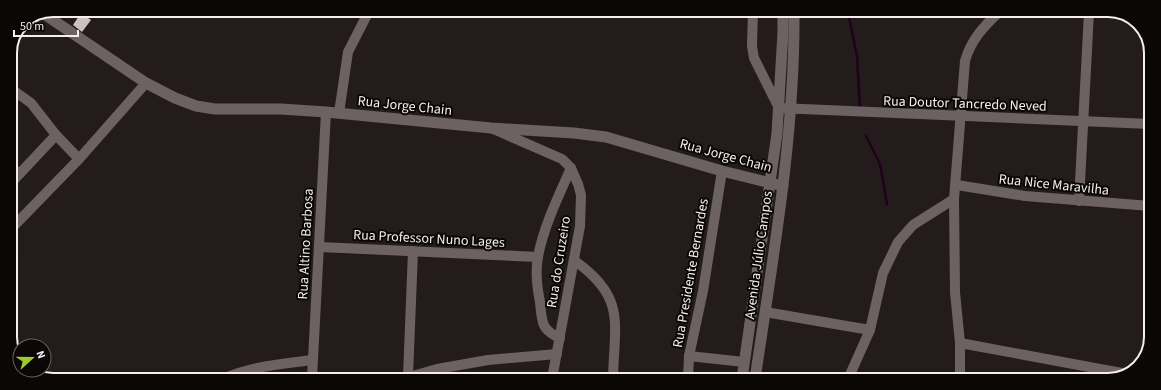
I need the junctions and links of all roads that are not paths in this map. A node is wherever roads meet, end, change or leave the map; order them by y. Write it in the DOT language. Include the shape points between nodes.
graph roads {
  1 [pos="366,17"];
  2 [pos="754,17"];
  3 [pos="784,17"];
  4 [pos="793,17"];
  5 [pos="993,17"];
  6 [pos="1089,17"];
  7 [pos="49,18"];
  8 [pos="789,32"];
  9 [pos="146,83"];
  10 [pos="17,93"];
  11 [pos="785,109"];
  12 [pos="326,112"];
  13 [pos="339,113"];
  14 [pos="962,117"];
  15 [pos="1083,121"];
  16 [pos="1144,124"];
  17 [pos="491,128"];
  18 [pos="56,135"];
  19 [pos="79,159"];
  20 [pos="571,168"];
  21 [pos="722,171"];
  22 [pos="19,174"];
  23 [pos="770,182"];
  24 [pos="957,185"];
  25 [pos="783,186"];
  26 [pos="954,199"];
  27 [pos="1079,201"];
  28 [pos="1144,206"];
  29 [pos="766,213"];
  30 [pos="779,214"];
  31 [pos="17,223"];
  32 [pos="320,247"];
  33 [pos="413,251"];
  34 [pos="538,257"];
  35 [pos="575,261"];
  36 [pos="765,312"];
  37 [pos="870,330"];
  38 [pos="560,338"];
  39 [pos="960,343"];
  40 [pos="557,354"];
  41 [pos="689,356"];
  42 [pos="312,360"];
  43 [pos="744,362"];
  44 [pos="1117,372"];
  45 [pos="236,373"];
  46 [pos="312,373"];
  47 [pos="405,373"];
  48 [pos="425,373"];
  49 [pos="553,373"];
  50 [pos="613,373"];
  51 [pos="688,373"];
  52 [pos="743,373"];
  53 [pos="756,373"];
  54 [pos="851,373"];
  55 [pos="960,373"];
  1 -- 13 [label="street" via="348,52"];
  2 -- 11 [label="street" via="754,58"];
  3 -- 8 [label="street"];
  4 -- 8 [label="street"];
  5 -- 14 [label="street" via="969,47 965,61"];
  6 -- 15 [label="street"];
  7 -- 9 [label="street, Rua Jorge Chain"];
  8 -- 11 [label="street" via="793,81"];
  9 -- 12 [label="street, Rua Jorge Chain" via="196,106 215,109"];
  9 -- 19 [label="street"];
  10 -- 18 [label="street" via="31,103"];
  11 -- 14 [label="street, Rua Doutor Tancredo Neved"];
  11 -- 23 [label="street"];
  11 -- 25 [label="street, Avenida Júlio Campos"];
  12 -- 13 [label="street, Rua Jorge Chain"];
  12 -- 32 [label="street, Rua Altino Barbosa"];
  13 -- 17 [label="street, Rua Jorge Chain"];
  14 -- 15 [label="street, Rua Doutor Tancredo Neved"];
  14 -- 24 [label="street"];
  15 -- 16 [label="street, Rua Doutor Tancredo Neved"];
  15 -- 27 [label="street"];
  17 -- 20 [label="street" via="514,140 551,153"];
  17 -- 21 [label="street, Rua Jorge Chain" via="606,137"];
  18 -- 19 [label="street"];
  18 -- 22 [label="street"];
  19 -- 31 [label="street"];
  20 -- 34 [label="street" via="556,202"];
  20 -- 35 [label="street, Rua do Cruzeiro" via="581,195"];
  21 -- 23 [label="street, Rua Jorge Chain"];
  21 -- 41 [label="street, Rua Presidente Bernardes" via="703,291"];
  23 -- 25 [label="street, Rua Jorge Chain"];
  23 -- 29 [label="street"];
  24 -- 26 [label="street"];
  24 -- 27 [label="street, Rua Nice Maravilha" via="1019,196"];
  25 -- 30 [label="street, Avenida Júlio Campos"];
  26 -- 37 [label="street" via="913,225 898,242 883,272"];
  26 -- 39 [label="street" via="955,292"];
  27 -- 28 [label="street, Rua Nice Maravilha"];
  29 -- 30 [label="street"];
  29 -- 43 [label="street"];
  30 -- 36 [label="street, Avenida Júlio Campos"];
  32 -- 33 [label="street, Rua Professor Nuno Lages"];
  32 -- 42 [label="street, Rua Altino Barbosa"];
  33 -- 34 [label="street, Rua Professor Nuno Lages"];
  33 -- 47 [label="street"];
  34 -- 38 [label="street" via="536,278 543,324 549,333"];
  35 -- 38 [label="street, Rua do Cruzeiro"];
  35 -- 50 [label="street" via="597,280 608,295 615,313"];
  36 -- 37 [label="street"];
  36 -- 53 [label="street, Avenida Júlio Campos"];
  37 -- 54 [label="street"];
  38 -- 40 [label="street, Rua do Cruzeiro"];
  39 -- 44 [label="street"];
  39 -- 55 [label="street"];
  40 -- 48 [label="street" via="488,360"];
  40 -- 49 [label="street, Rua do Cruzeiro"];
  41 -- 43 [label="street"];
  41 -- 51 [label="street, Rua Presidente Bernardes"];
  42 -- 45 [label="street"];
  42 -- 46 [label="street, Rua Altino Barbosa"];
  43 -- 52 [label="street"];
}
